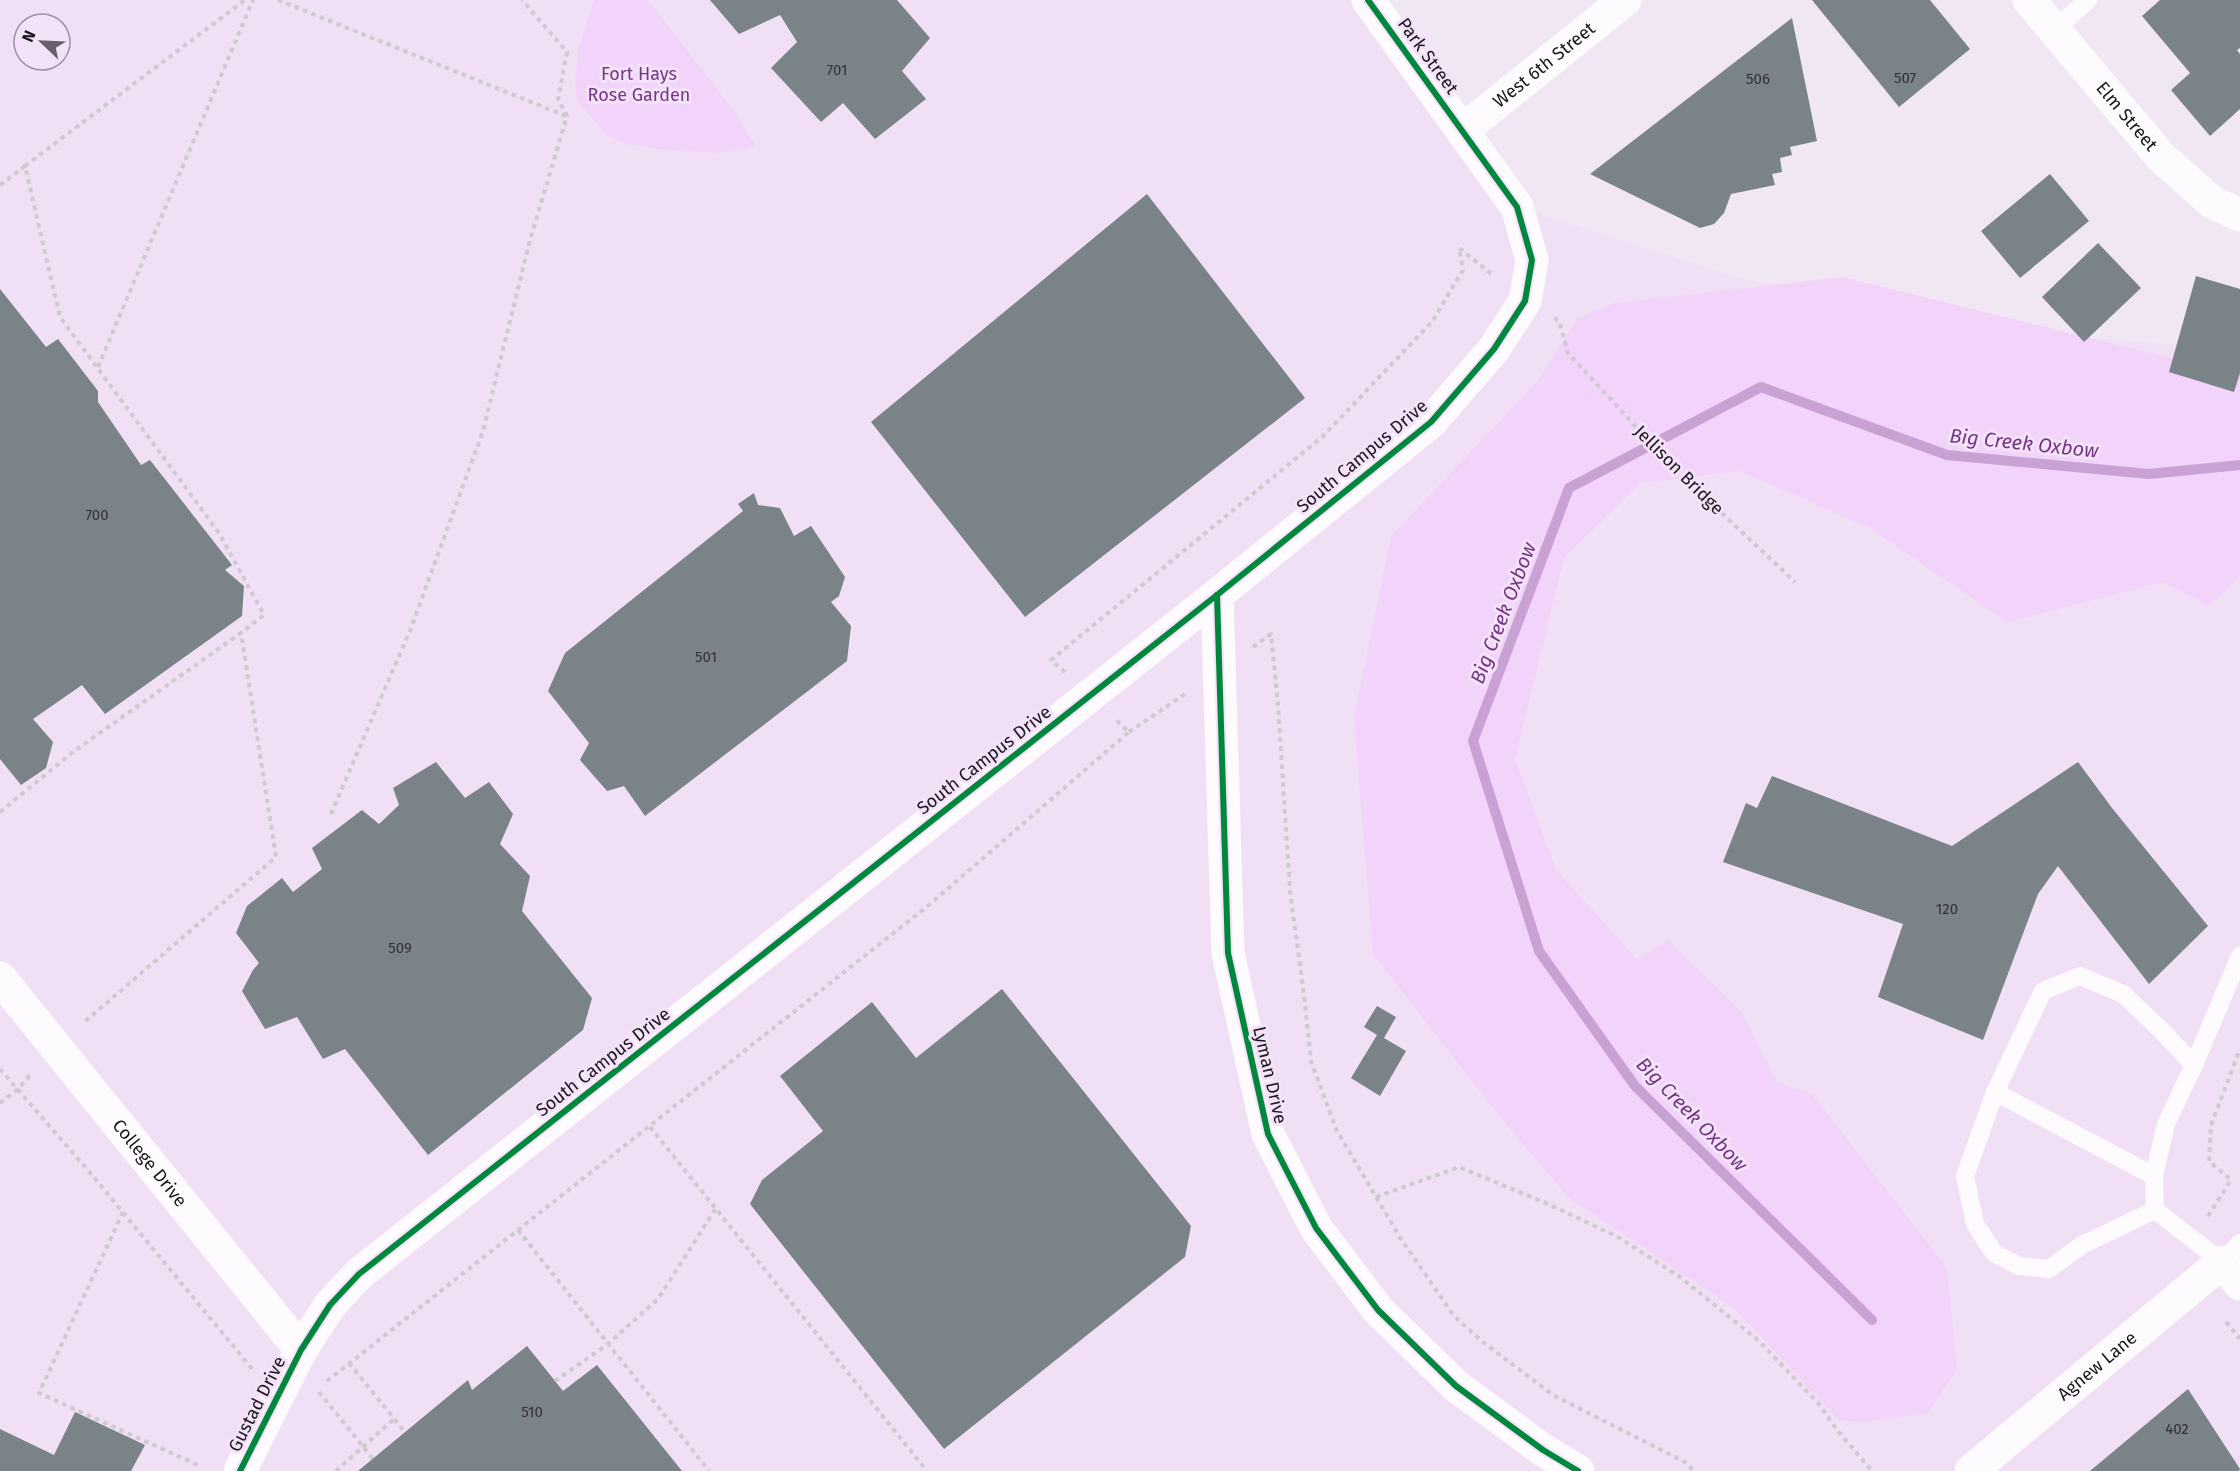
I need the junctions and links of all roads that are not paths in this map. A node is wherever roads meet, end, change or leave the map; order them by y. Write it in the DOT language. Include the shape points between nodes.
graph roads {
  1 [pos="1368,0"];
  2 [pos="1625,0"];
  3 [pos="2029,0"];
  4 [pos="2088,0"];
  5 [pos="2053,31"];
  6 [pos="1463,130"];
  7 [pos="2240,215"];
  8 [pos="1217,595"];
  9 [pos="2240,956"];
  10 [pos="0,978"];
  11 [pos="2194,1065"];
  12 [pos="1995,1092"];
  13 [pos="2154,1176"];
  14 [pos="2155,1210"];
  15 [pos="2234,1263"];
  16 [pos="301,1350"];
  17 [pos="240,1471"];
  18 [pos="1578,1471"];
  19 [pos="1971,1471"];
  1 -- 6 [label="street, Park Street"];
  2 -- 6 [label="street, West 6th Street"];
  3 -- 5 [label="street, Elm Street"];
  4 -- 5 [label="lane"];
  5 -- 7 [label="street, Elm Street" via="2161,157 2212,202"];
  6 -- 8 [label="street, South Campus Drive" via="1517,207 1532,260 1525,302 1494,349 1431,422"];
  8 -- 16 [label="street, South Campus Drive" via="359,1274 330,1305"];
  8 -- 18 [label="street, Lyman Drive" via="1228,953 1268,1134 1316,1228 1378,1310 1456,1386"];
  9 -- 11 [label="lane"];
  10 -- 16 [label="street, College Drive"];
  11 -- 12 [label="lane" via="2123,994 2080,976 2043,992"];
  11 -- 13 [label="lane" via="2166,1124"];
  12 -- 13 [label="lane"];
  12 -- 14 [label="lane" via="1965,1176 1975,1224 1994,1253 2019,1266 2049,1269 2082,1245"];
  13 -- 14 [label="lane"];
  14 -- 15 [label="lane"];
  15 -- 19 [label="street, Agnew Lane"];
  16 -- 17 [label="street, Gustad Drive"];
}
